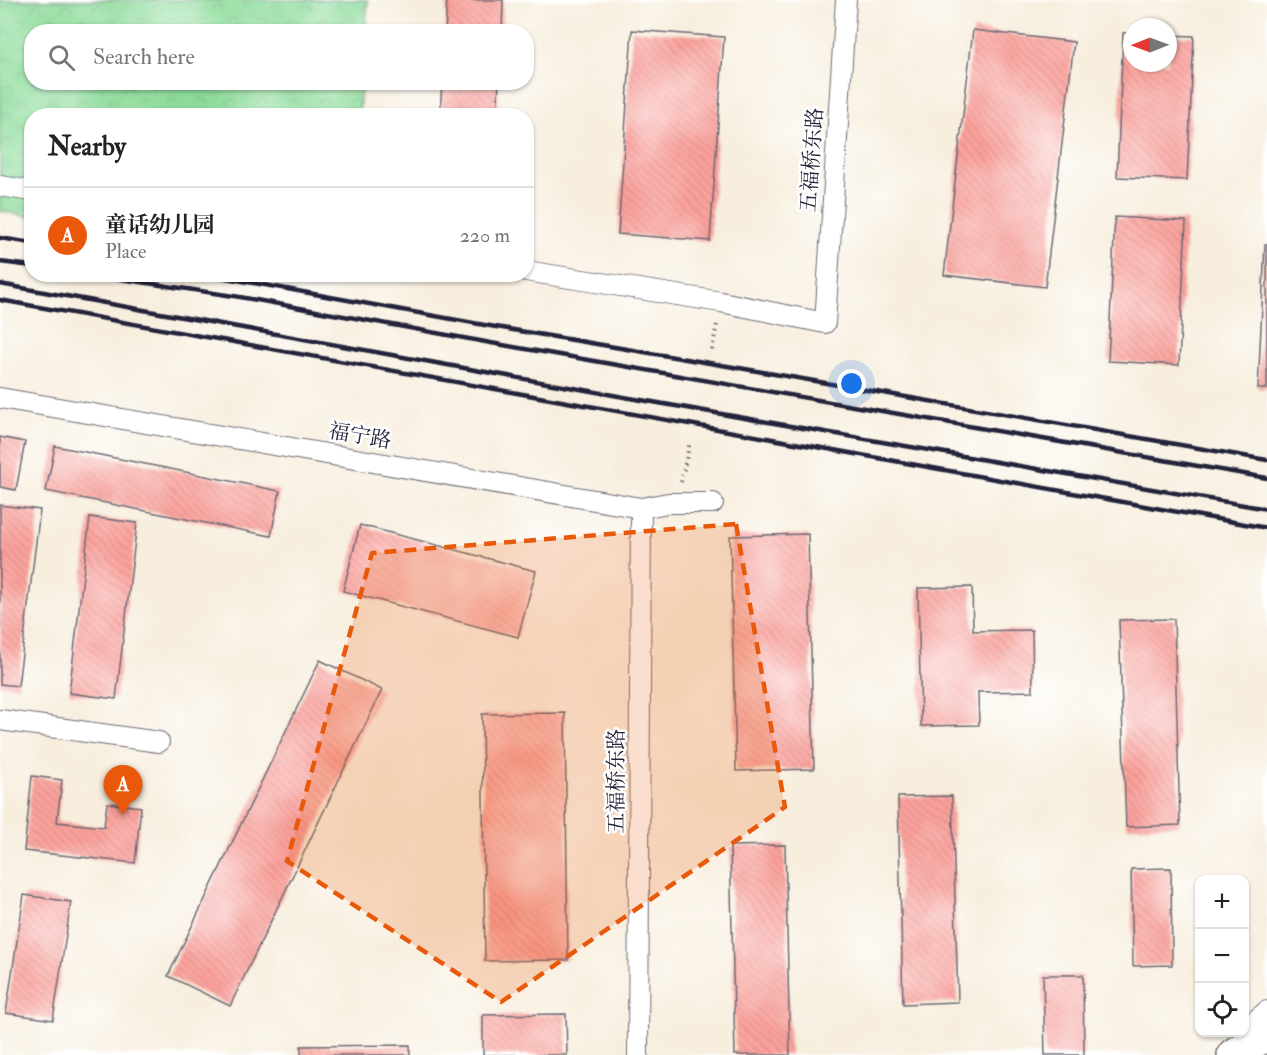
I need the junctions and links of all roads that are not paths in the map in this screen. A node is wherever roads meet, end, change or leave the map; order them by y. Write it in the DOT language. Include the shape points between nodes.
graph roads {
  1 [pos="846,0"];
  2 [pos="0,186"];
  3 [pos="24,190"];
  4 [pos="534,272"];
  5 [pos="0,398"];
  6 [pos="713,502"];
  7 [pos="641,508"];
  8 [pos="0,720"];
  9 [pos="159,742"];
  10 [pos="1267,1011"];
  11 [pos="1249,1026"];
  12 [pos="1267,1033"];
  13 [pos="1236,1037"];
  14 [pos="1267,1052"];
  15 [pos="638,1055"];
  16 [pos="1215,1055"];
  17 [pos="1234,1055"];
  18 [pos="1263,1055"];
  1 -- 4 [label="street, 五福桥东路" via="825,323"];
  2 -- 3 [label="street"];
  5 -- 7 [label="street, 福宁路"];
  6 -- 7 [label="street, 福宁路"];
  7 -- 15 [label="street, 五福桥东路"];
  8 -- 9 [label="street"];
  10 -- 11 [label="street"];
  12 -- 17 [label="highway"];
  13 -- 16 [label="street"];
  14 -- 18 [label="highway"];
}
